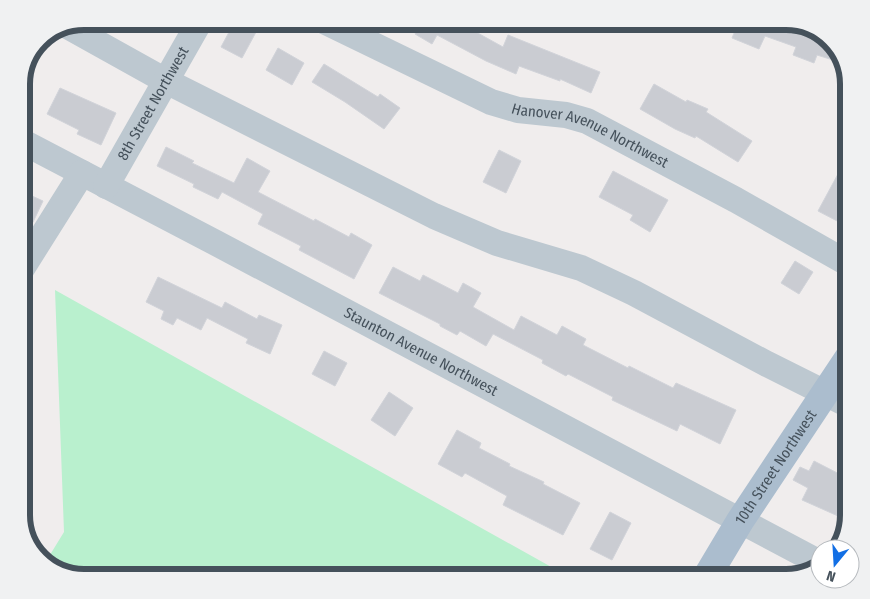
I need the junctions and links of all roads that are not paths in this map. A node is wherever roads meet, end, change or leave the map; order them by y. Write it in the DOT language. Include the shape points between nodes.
graph roads {
  1 [pos="195,30"];
  2 [pos="343,30"];
  3 [pos="75,31"];
  4 [pos="166,81"];
  5 [pos="30,147"];
  6 [pos="82,173"];
  7 [pos="106,186"];
  8 [pos="30,256"];
  9 [pos="840,259"];
  10 [pos="840,370"];
  11 [pos="824,392"];
  12 [pos="840,400"];
  13 [pos="740,521"];
  14 [pos="810,558"];
  15 [pos="711,569"];
  1 -- 4 [label="street, 8th Street Northwest"];
  2 -- 9 [label="street, Hanover Avenue Northwest" via="491,102 518,110 566,115 587,121"];
  3 -- 4 [label="street"];
  4 -- 7 [label="street, 8th Street Northwest"];
  4 -- 11 [label="street" via="434,216 497,243 590,272"];
  5 -- 6 [label="street, Staunton Avenue Northwest"];
  6 -- 7 [label="street, Staunton Avenue Northwest"];
  6 -- 8 [label="street"];
  7 -- 13 [label="street, Staunton Avenue Northwest"];
  10 -- 11 [label="main road, 10th Street Northwest"];
  11 -- 12 [label="street"];
  11 -- 13 [label="main road, 10th Street Northwest"];
  13 -- 14 [label="street, Staunton Avenue Northwest"];
  13 -- 15 [label="main road, 10th Street Northwest"];
}
